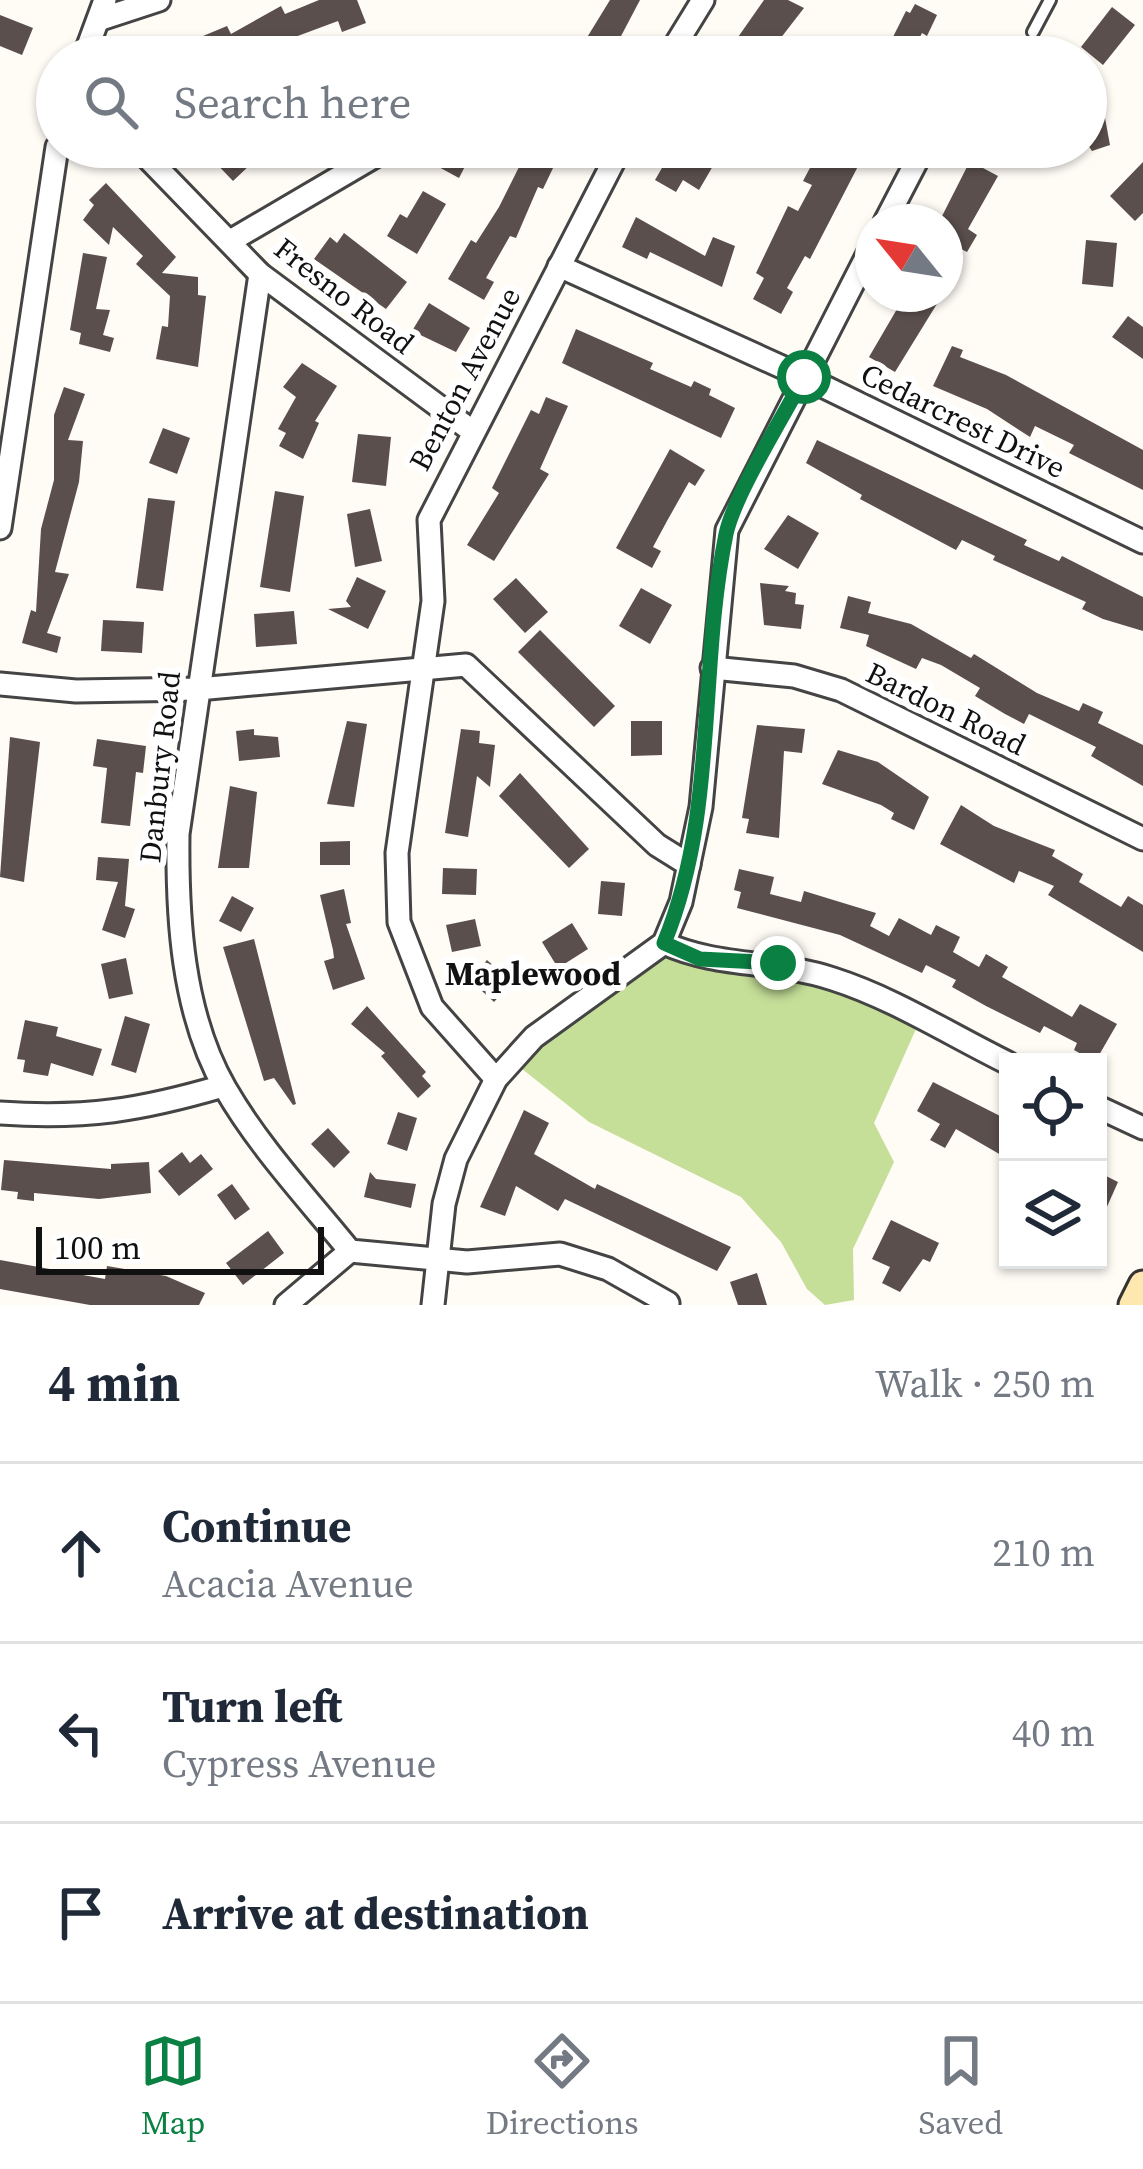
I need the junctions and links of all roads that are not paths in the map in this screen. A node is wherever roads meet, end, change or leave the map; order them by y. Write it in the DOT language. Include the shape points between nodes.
graph roads {
  1 [pos="159,0"];
  2 [pos="703,0"];
  3 [pos="1050,0"];
  4 [pos="103,10"];
  5 [pos="1033,32"];
  6 [pos="681,36"];
  7 [pos="54,168"];
  8 [pos="158,168"];
  9 [pos="353,168"];
  10 [pos="610,168"];
  11 [pos="913,168"];
  12 [pos="894,204"];
  13 [pos="232,240"];
  14 [pos="559,266"];
  15 [pos="260,274"];
  16 [pos="855,279"];
  17 [pos="804,377"];
  18 [pos="472,431"];
  19 [pos="0,528"];
  20 [pos="1143,542"];
  21 [pos="712,668"];
  22 [pos="424,671"];
  23 [pos="0,685"];
  24 [pos="198,689"];
  25 [pos="1143,839"];
  26 [pos="689,866"];
  27 [pos="664,943"];
  28 [pos="999,1059"];
  29 [pos="496,1078"];
  30 [pos="223,1086"];
  31 [pos="1107,1111"];
  32 [pos="0,1113"];
  33 [pos="1143,1129"];
  34 [pos="350,1251"];
  35 [pos="439,1258"];
  36 [pos="1143,1285"];
  37 [pos="668,1303"];
  38 [pos="286,1305"];
  39 [pos="433,1305"];
  40 [pos="1133,1305"];
  1 -- 4 [label="street"];
  2 -- 6 [label="street"];
  3 -- 5 [label="lane"];
  7 -- 19 [label="street"];
  8 -- 13 [label="street, Fresno Road"];
  9 -- 13 [label="street"];
  10 -- 14 [label="street, Benton Avenue"];
  11 -- 12 [label="street"];
  13 -- 15 [label="street, Fresno Road"];
  14 -- 17 [label="street, Cedarcrest Drive"];
  14 -- 18 [label="street, Benton Avenue"];
  15 -- 18 [label="street, Fresno Road"];
  15 -- 24 [label="street, Danbury Road"];
  16 -- 17 [label="street"];
  17 -- 20 [label="street, Cedarcrest Drive"];
  17 -- 21 [label="street" via="727,530"];
  18 -- 22 [label="street, Benton Avenue" via="429,520 433,601"];
  21 -- 25 [label="street, Bardon Road" via="841,690"];
  21 -- 26 [label="street"];
  22 -- 24 [label="street"];
  22 -- 26 [label="street" via="466,664"];
  22 -- 29 [label="street, Benton Avenue" via="397,853 399,922 432,1007"];
  23 -- 24 [label="street"];
  24 -- 30 [label="street, Danbury Road" via="178,833 177,910 195,1010"];
  26 -- 27 [label="street"];
  27 -- 28 [label="street" via="700,959 778,963 838,980"];
  27 -- 29 [label="street" via="534,1037"];
  29 -- 35 [label="street" via="457,1159"];
  30 -- 32 [label="street" via="138,1111 75,1118"];
  30 -- 34 [label="street, Danbury Road"];
  31 -- 33 [label="street"];
  34 -- 35 [label="street"];
  34 -- 38 [label="street"];
  35 -- 37 [label="street" via="560,1254 608,1269"];
  35 -- 39 [label="street"];
  36 -- 40 [label="main road"];
}
